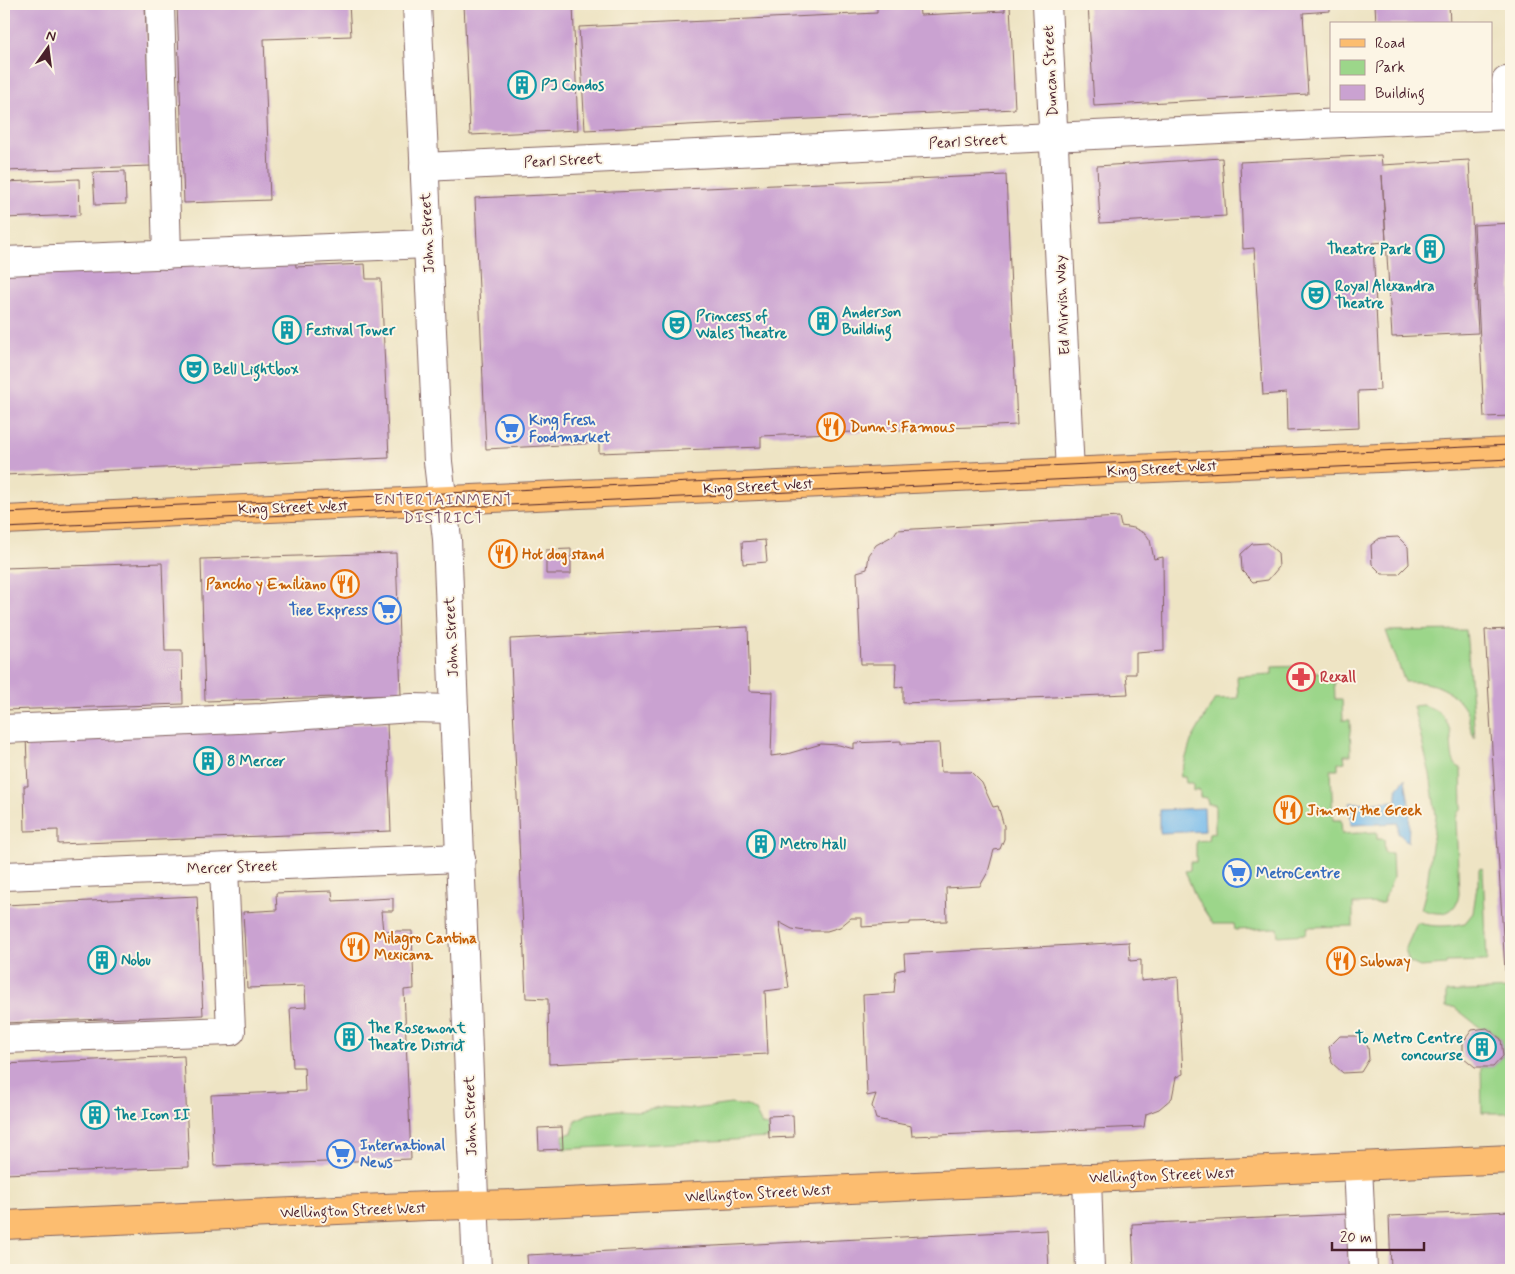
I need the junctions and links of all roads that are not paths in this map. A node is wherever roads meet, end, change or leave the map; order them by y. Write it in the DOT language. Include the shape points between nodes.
graph roads {
  1 [pos="160,4"];
  2 [pos="417,4"];
  3 [pos="1047,4"];
  4 [pos="1506,81"];
  5 [pos="1509,115"];
  6 [pos="1053,138"];
  7 [pos="424,167"];
  8 [pos="428,244"];
  9 [pos="167,255"];
  10 [pos="4,261"];
  11 [pos="1511,452"];
  12 [pos="1070,472"];
  13 [pos="441,501"];
  14 [pos="4,520"];
  15 [pos="454,708"];
  16 [pos="4,729"];
  17 [pos="461,858"];
  18 [pos="224,868"];
  19 [pos="4,876"];
  20 [pos="4,1039"];
  21 [pos="1511,1160"];
  22 [pos="1358,1167"];
  23 [pos="1087,1178"];
  24 [pos="473,1205"];
  25 [pos="4,1225"];
  26 [pos="477,1270"];
  27 [pos="1090,1270"];
  28 [pos="1363,1270"];
  1 -- 9 [label="street"];
  2 -- 7 [label="street, John Street"];
  3 -- 6 [label="street, Duncan Street"];
  4 -- 5 [label="street"];
  5 -- 6 [label="street, Pearl Street"];
  6 -- 7 [label="street, Pearl Street"];
  6 -- 12 [label="street, Ed Mirvish Way"];
  7 -- 8 [label="street, John Street"];
  8 -- 9 [label="street"];
  8 -- 13 [label="street, John Street"];
  9 -- 10 [label="street"];
  11 -- 12 [label="main road, King Street West"];
  12 -- 13 [label="main road, King Street West"];
  13 -- 14 [label="main road, King Street West"];
  13 -- 15 [label="street, John Street" via="446,539"];
  15 -- 16 [label="street"];
  15 -- 17 [label="street, John Street"];
  17 -- 18 [label="street, Mercer Street"];
  17 -- 24 [label="street, John Street"];
  18 -- 19 [label="street, Mercer Street"];
  18 -- 20 [label="street" via="231,1031"];
  21 -- 22 [label="main road, Wellington Street West"];
  22 -- 23 [label="main road, Wellington Street West"];
  22 -- 28 [label="street"];
  23 -- 24 [label="main road, Wellington Street West"];
  23 -- 27 [label="street"];
  24 -- 25 [label="main road, Wellington Street West"];
  24 -- 26 [label="street, John Street"];
}
